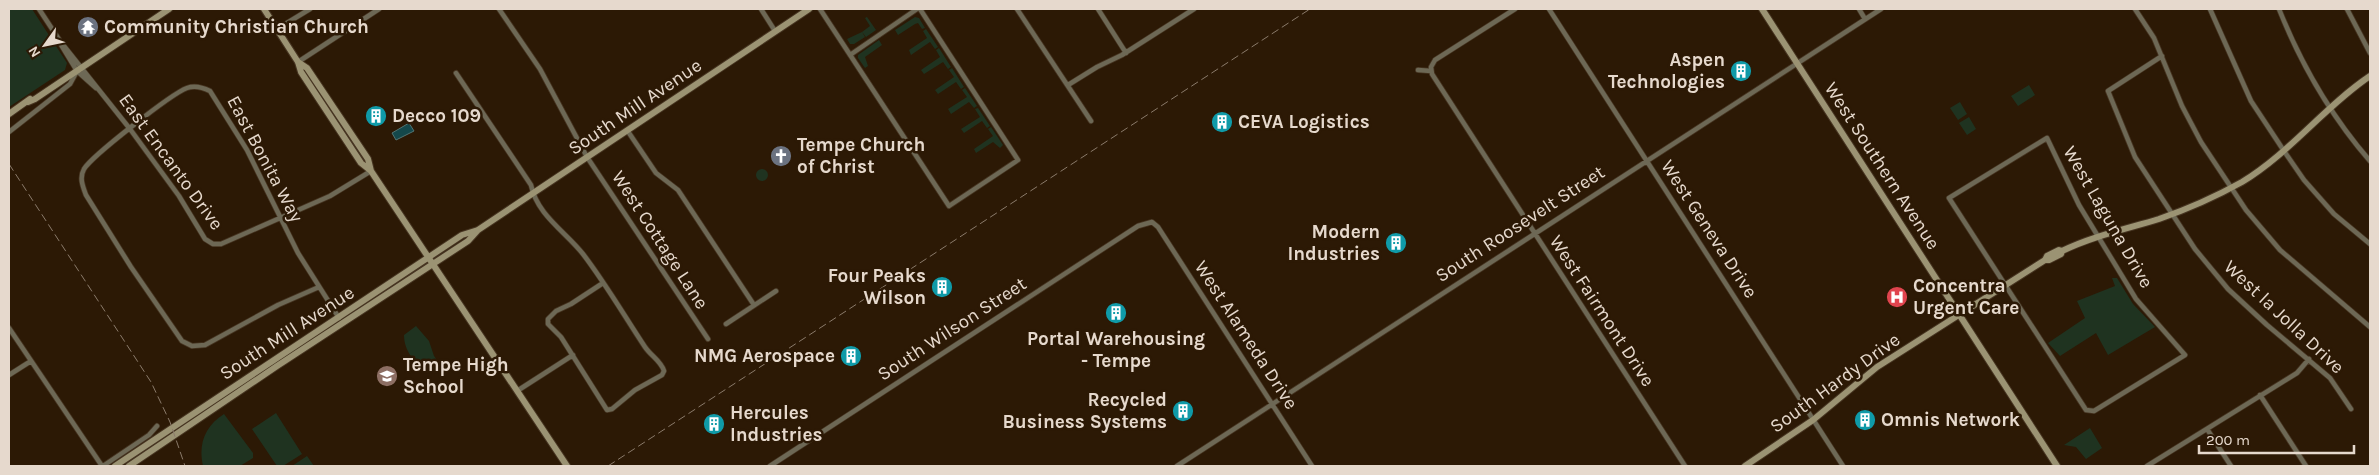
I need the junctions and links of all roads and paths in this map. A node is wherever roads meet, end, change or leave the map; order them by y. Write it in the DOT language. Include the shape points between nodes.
graph roads {
  1 [pos="39,9"];
  2 [pos="169,9"];
  3 [pos="264,9"];
  4 [pos="310,9"];
  5 [pos="379,9"];
  6 [pos="499,9"];
  7 [pos="761,9"];
  8 [pos="809,9"];
  9 [pos="820,9"];
  10 [pos="918,9"];
  11 [pos="1017,9"];
  12 [pos="1098,9"];
  13 [pos="1194,9"];
  14 [pos="1515,9"];
  15 [pos="1549,9"];
  16 [pos="1762,9"];
  17 [pos="1859,9"];
  18 [pos="1881,9"];
  19 [pos="2135,9"];
  20 [pos="2210,9"];
  21 [pos="2279,9"];
  22 [pos="2348,9"];
  23 [pos="1182,10"];
  24 [pos="1185,15"];
  25 [pos="1865,19"];
  26 [pos="277,29"];
  27 [pos="775,31"];
  28 [pos="1126,53"];
  29 [pos="2370,53"];
  30 [pos="850,55"];
  31 [pos="2162,56"];
  32 [pos="298,62"];
  33 [pos="1797,63"];
  34 [pos="78,69"];
  35 [pos="1431,69"];
  36 [pos="1418,70"];
  37 [pos="456,73"];
  38 [pos="2370,76"];
  39 [pos="1068,85"];
  40 [pos="2331,108"];
  41 [pos="9,114"];
  42 [pos="1091,121"];
  43 [pos="130,129"];
  44 [pos="627,130"];
  45 [pos="9,132"];
  46 [pos="2284,151"];
  47 [pos="587,157"];
  48 [pos="1646,160"];
  49 [pos="2370,160"];
  50 [pos="371,171"];
  51 [pos="2231,187"];
  52 [pos="532,193"];
  53 [pos="2172,214"];
  54 [pos="281,218"];
  55 [pos="1152,222"];
  56 [pos="478,230"];
  57 [pos="1534,233"];
  58 [pos="2098,237"];
  59 [pos="2370,244"];
  60 [pos="429,258"];
  61 [pos="433,264"];
  62 [pos="603,283"];
  63 [pos="2005,285"];
  64 [pos="319,287"];
  65 [pos="776,291"];
  66 [pos="754,305"];
  67 [pos="1959,314"];
  68 [pos="340,319"];
  69 [pos="726,324"];
  70 [pos="2370,326"];
  71 [pos="9,328"];
  72 [pos="708,339"];
  73 [pos="573,355"];
  74 [pos="2309,359"];
  75 [pos="31,361"];
  76 [pos="9,376"];
  77 [pos="516,391"];
  78 [pos="2260,395"];
  79 [pos="1272,404"];
  80 [pos="2351,409"];
  81 [pos="1813,420"];
  82 [pos="157,426"];
  83 [pos="2207,429"];
  84 [pos="103,466"];
  85 [pos="115,466"];
  86 [pos="129,466"];
  87 [pos="567,466"];
  88 [pos="770,466"];
  89 [pos="1177,466"];
  90 [pos="1312,466"];
  91 [pos="1685,466"];
  92 [pos="1745,466"];
  93 [pos="1843,466"];
  94 [pos="2057,466"];
  95 [pos="2147,466"];
  96 [pos="2231,466"];
  97 [pos="2306,466"];
  1 -- 34 [label="street, East Encanto Drive" via="68,49"];
  2 -- 34 [label="main road"];
  3 -- 26 [label="main road"];
  4 -- 26 [label="street"];
  5 -- 32 [label="street"];
  6 -- 47 [label="street, West Cottage Lane" via="540,69"];
  7 -- 27 [label="street"];
  8 -- 27 [label="main road, South Mill Avenue"];
  9 -- 30 [label="street"];
  10 -- 30 [label="street"];
  10 -- 30 [label="street" via="1018,160 949,206"];
  11 -- 39 [label="street"];
  12 -- 28 [label="street"];
  13 -- 24 [label="street"];
  14 -- 35 [label="street" via="1436,59"];
  15 -- 48 [label="street, West Geneva Drive"];
  16 -- 33 [label="main road, West Southern Avenue"];
  17 -- 25 [label="street"];
  18 -- 25 [label="street, South Roosevelt Street"];
  19 -- 31 [label="street"];
  20 -- 46 [label="street" via="2252,101"];
  21 -- 40 [label="street" via="2307,72"];
  22 -- 29 [label="street"];
  23 -- 24 [label="street"];
  24 -- 28 [label="street"];
  25 -- 33 [label="street, South Roosevelt Street"];
  26 -- 32 [label="main road"];
  27 -- 44 [label="main road, South Mill Avenue"];
  28 -- 39 [label="street"];
  31 -- 51 [label="street" via="2182,106"];
  31 -- 53 [label="street, West la Jolla Drive" via="2108,91 2135,156"];
  32 -- 50 [label="main road" via="301,72 361,163"];
  33 -- 48 [label="street, South Roosevelt Street"];
  33 -- 67 [label="main road, West Southern Avenue"];
  34 -- 41 [label="main road"];
  34 -- 43 [label="street, East Encanto Drive"];
  34 -- 45 [label="street" via="70,84"];
  35 -- 36 [label="street"];
  35 -- 57 [label="street, West Fairmont Drive"];
  37 -- 52 [label="street" via="530,184"];
  38 -- 40 [label="main road, South Hardy Drive"];
  39 -- 42 [label="street"];
  40 -- 46 [label="main road, South Hardy Drive"];
  40 -- 49 [label="street"];
  43 -- 54 [label="street, East Encanto Drive" via="179,196 205,239 213,244 221,244"];
  43 -- 54 [label="street, East Bonita Way" via="188,88 200,86 210,91 247,150"];
  43 -- 64 [label="street" via="91,160 83,171 81,183 131,267 182,341 192,346 205,345 278,305"];
  44 -- 47 [label="main road, South Mill Avenue"];
  44 -- 66 [label="street" via="656,173 678,190"];
  46 -- 51 [label="main road, South Hardy Drive"];
  46 -- 59 [label="street" via="2334,214"];
  47 -- 52 [label="main road, South Mill Avenue"];
  47 -- 72 [label="street, West Cottage Lane"];
  48 -- 57 [label="street, South Roosevelt Street"];
  48 -- 81 [label="street, West Geneva Drive"];
  50 -- 54 [label="street" via="330,196"];
  50 -- 60 [label="main road"];
  51 -- 53 [label="main road, South Hardy Drive"];
  51 -- 70 [label="street" via="2274,244"];
  52 -- 56 [label="main road, South Mill Avenue"];
  52 -- 62 [label="street" via="556,228 583,254"];
  53 -- 58 [label="main road, South Hardy Drive"];
  53 -- 74 [label="street, West la Jolla Drive" via="2195,249 2228,289"];
  54 -- 64 [label="street, East Bonita Way"];
  55 -- 79 [label="street, West Alameda Drive"];
  55 -- 88 [label="street, South Wilson Street" via="1138,226"];
  56 -- 60 [label="main road, South Mill Avenue" via="462,235"];
  56 -- 61 [label="main road, South Mill Avenue" via="468,241"];
  57 -- 79 [label="street, South Roosevelt Street"];
  57 -- 91 [label="street, West Fairmont Drive"];
  58 -- 63 [label="main road, South Hardy Drive" via="2062,251"];
  58 -- 63 [label="street, West Laguna Drive" via="2046,138 1949,198"];
  58 -- 63 [label="street, West Laguna Drive" via="2136,299 2185,355 2094,412 2086,410"];
  60 -- 61 [label="main road"];
  60 -- 68 [label="main road, South Mill Avenue"];
  61 -- 77 [label="main road"];
  61 -- 86 [label="main road, South Mill Avenue"];
  62 -- 73 [label="street" via="548,319 548,324"];
  62 -- 73 [label="street" via="664,371 607,410"];
  63 -- 67 [label="main road, South Hardy Drive"];
  64 -- 68 [label="street, East Bonita Way"];
  65 -- 66 [label="street"];
  66 -- 69 [label="street"];
  67 -- 81 [label="main road, South Hardy Drive" via="1877,367"];
  67 -- 94 [label="main road, West Southern Avenue"];
  68 -- 85 [label="main road, South Mill Avenue" via="250,374"];
  71 -- 75 [label="street"];
  73 -- 77 [label="street"];
  74 -- 78 [label="street" via="2297,373"];
  74 -- 80 [label="street, West la Jolla Drive" via="2330,378"];
  75 -- 76 [label="street"];
  75 -- 84 [label="street"];
  77 -- 87 [label="main road"];
  78 -- 83 [label="street"];
  78 -- 97 [label="street"];
  79 -- 89 [label="street, South Roosevelt Street"];
  79 -- 90 [label="street, West Alameda Drive"];
  81 -- 92 [label="main road, South Hardy Drive"];
  81 -- 93 [label="street, West Geneva Drive"];
  82 -- 84 [label="street" via="150,435"];
  83 -- 95 [label="street"];
  83 -- 96 [label="street"];
}
